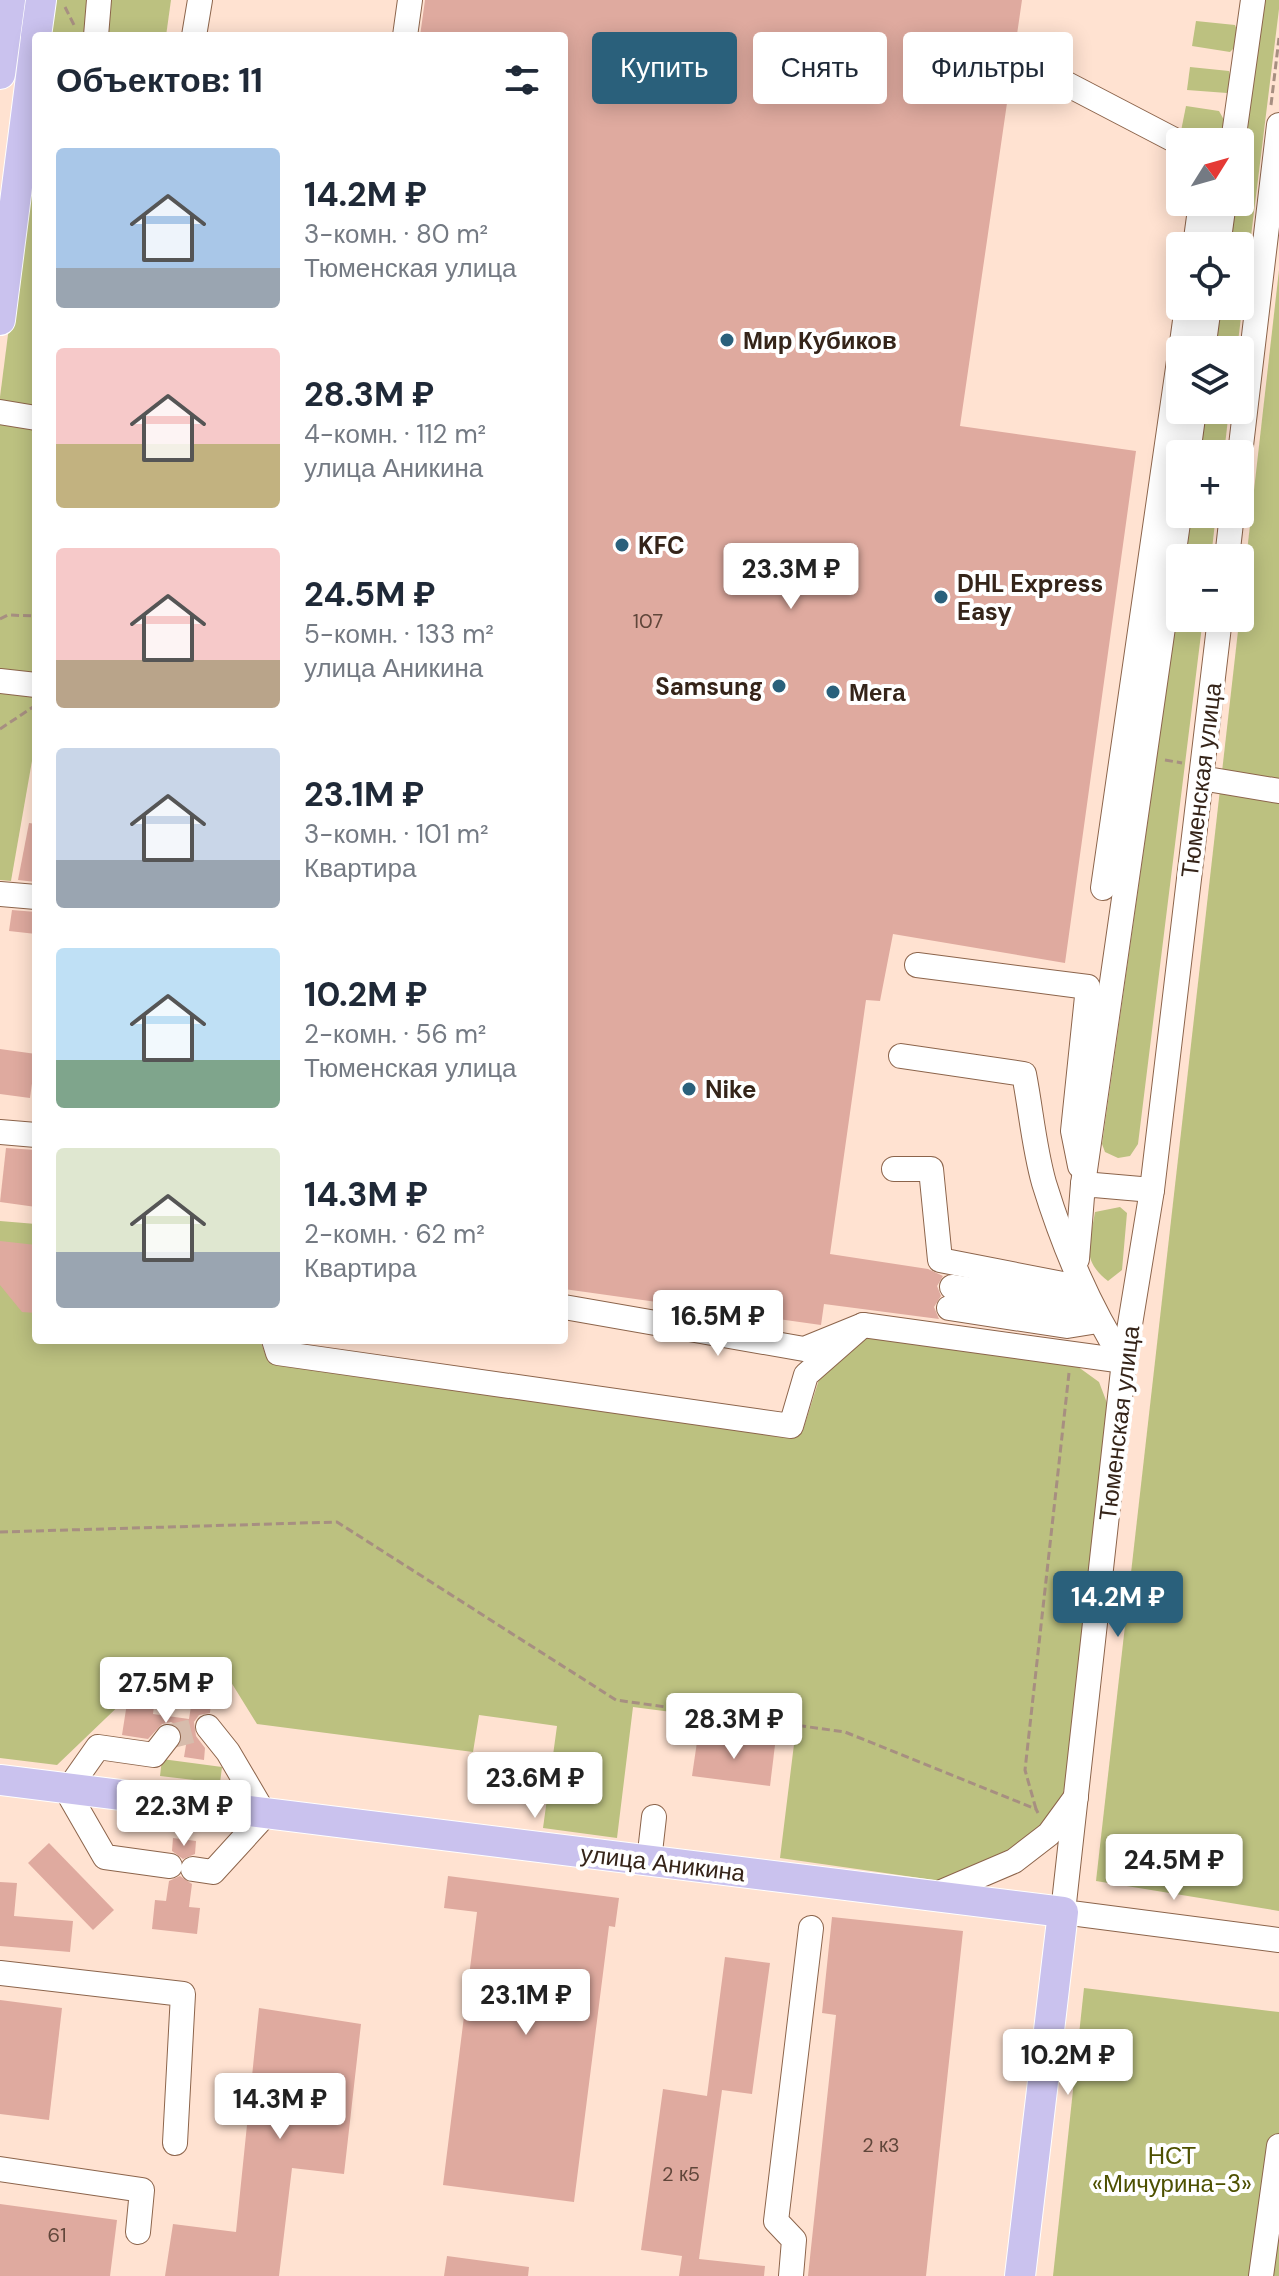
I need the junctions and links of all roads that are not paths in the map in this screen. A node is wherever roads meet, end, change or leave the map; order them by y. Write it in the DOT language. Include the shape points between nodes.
graph roads {
  1 [pos="10,0"];
  2 [pos="41,0"];
  3 [pos="99,0"];
  4 [pos="200,0"];
  5 [pos="410,0"];
  6 [pos="1253,0"];
  7 [pos="37,32"];
  8 [pos="96,32"];
  9 [pos="195,32"];
  10 [pos="406,32"];
  11 [pos="32,68"];
  12 [pos="0,74"];
  13 [pos="1073,87"];
  14 [pos="1279,125"];
  15 [pos="1235,128"];
  16 [pos="1166,136"];
  17 [pos="0,320"];
  18 [pos="0,412"];
  19 [pos="32,417"];
  20 [pos="1170,424"];
  21 [pos="1242,440"];
  22 [pos="1177,528"];
  23 [pos="1218,632"];
  24 [pos="0,681"];
  25 [pos="32,685"];
  26 [pos="1201,778"];
  27 [pos="1279,791"];
  28 [pos="1103,888"];
  29 [pos="0,894"];
  30 [pos="32,897"];
  31 [pos="917,965"];
  32 [pos="901,1056"];
  33 [pos="0,1132"];
  34 [pos="32,1135"];
  35 [pos="894,1169"];
  36 [pos="1083,1184"];
  37 [pos="1152,1190"];
  38 [pos="1080,1279"];
  39 [pos="951,1298"];
  40 [pos="568,1308"];
  41 [pos="1098,1321"];
  42 [pos="863,1325"];
  43 [pos="275,1344"];
  44 [pos="1124,1361"];
  45 [pos="208,1727"];
  46 [pos="168,1737"];
  47 [pos="0,1780"];
  48 [pos="67,1791"];
  49 [pos="1077,1795"];
  50 [pos="265,1815"];
  51 [pos="654,1817"];
  52 [pos="649,1861"];
  53 [pos="931,1896"];
  54 [pos="1063,1912"];
  55 [pos="811,1928"];
  56 [pos="1279,1940"];
  57 [pos="0,1973"];
  58 [pos="175,2143"];
  59 [pos="1279,2146"];
  60 [pos="0,2169"];
  61 [pos="138,2232"];
  62 [pos="791,2276"];
  63 [pos="1020,2276"];
  64 [pos="1261,2276"];
  1 -- 12 [label="main road"];
  2 -- 7 [label="main road"];
  3 -- 8 [label="street"];
  4 -- 9 [label="street"];
  5 -- 10 [label="street"];
  6 -- 15 [label="street"];
  11 -- 17 [label="main road"];
  13 -- 16 [label="street"];
  14 -- 21 [label="street"];
  18 -- 19 [label="street"];
  20 -- 28 [label="street"];
  22 -- 36 [label="street"];
  23 -- 26 [label="street, Тюменская улица"];
  24 -- 25 [label="street"];
  26 -- 27 [label="street"];
  26 -- 37 [label="street, Тюменская улица"];
  29 -- 30 [label="street"];
  31 -- 36 [label="street" via="1088,987 1073,1131"];
  32 -- 38 [label="street" via="1024,1074 1044,1181"];
  33 -- 34 [label="street"];
  35 -- 38 [label="street" via="931,1169 940,1260"];
  36 -- 37 [label="street"];
  36 -- 38 [label="street"];
  37 -- 44 [label="street, Тюменская улица"];
  38 -- 41 [label="street"];
  39 -- 41 [label="street" via="1067,1326"];
  40 -- 42 [label="street" via="804,1349"];
  41 -- 44 [label="street"];
  42 -- 43 [label="street" via="806,1375 791,1426 278,1353"];
  42 -- 44 [label="street"];
  44 -- 49 [label="street, Тюменская улица"];
  45 -- 50 [label="street"];
  46 -- 48 [label="street" via="154,1755 98,1747"];
  47 -- 48 [label="main road, улица Аникина"];
  48 -- 50 [label="main road, улица Аникина"];
  48 -- 50 [label="street" via="105,1857 213,1872"];
  49 -- 53 [label="street" via="1049,1834 1014,1861"];
  49 -- 54 [label="street, Тюменская улица"];
  50 -- 52 [label="main road, улица Аникина"];
  51 -- 52 [label="street"];
  52 -- 53 [label="main road, улица Аникина"];
  53 -- 54 [label="main road, улица Аникина"];
  54 -- 56 [label="street, улица Аникина"];
  54 -- 63 [label="main road, Тюменская улица"];
  55 -- 62 [label="street" via="776,2221 794,2240"];
  57 -- 58 [label="street" via="183,1994"];
  59 -- 64 [label="street"];
  60 -- 61 [label="street" via="142,2190"];
}
